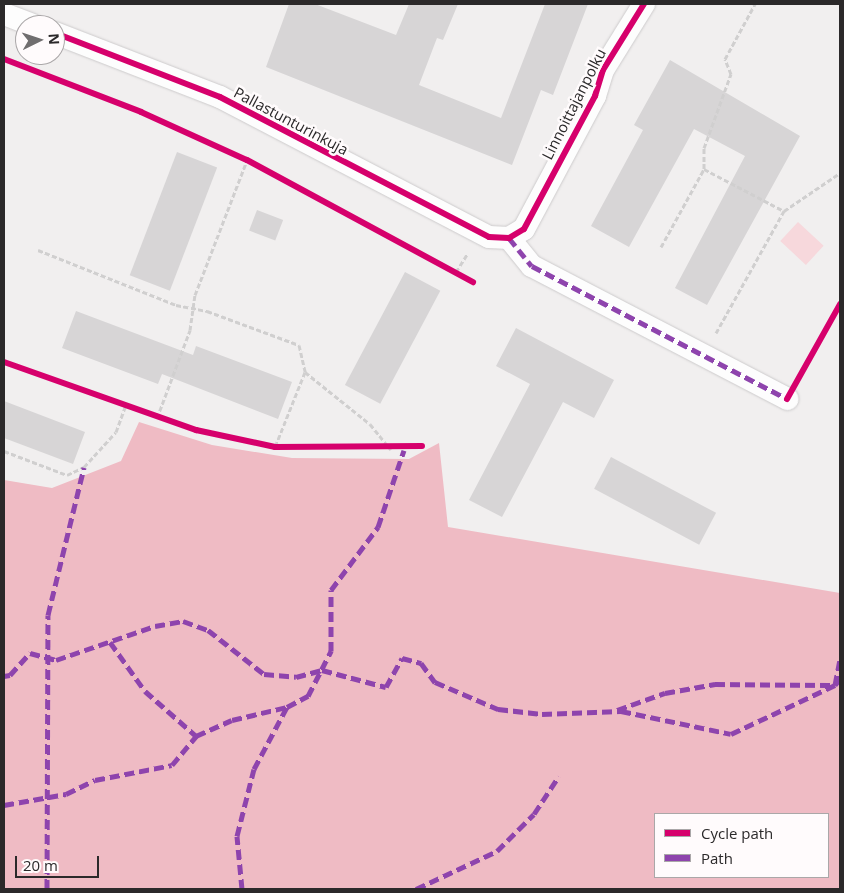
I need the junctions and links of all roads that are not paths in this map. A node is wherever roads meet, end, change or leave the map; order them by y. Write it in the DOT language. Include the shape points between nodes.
graph roads {
  1 [pos="644,4"];
  2 [pos="65,37"];
  3 [pos="509,238"];
  4 [pos="787,399"];
  1 -- 3 [label="street, Linnoittajanpolku" via="603,70 595,96 524,229"];
  2 -- 3 [label="street, Pallastunturinkuja" via="220,97 484,235"];
  3 -- 4 [label="street" via="532,266"];
}
